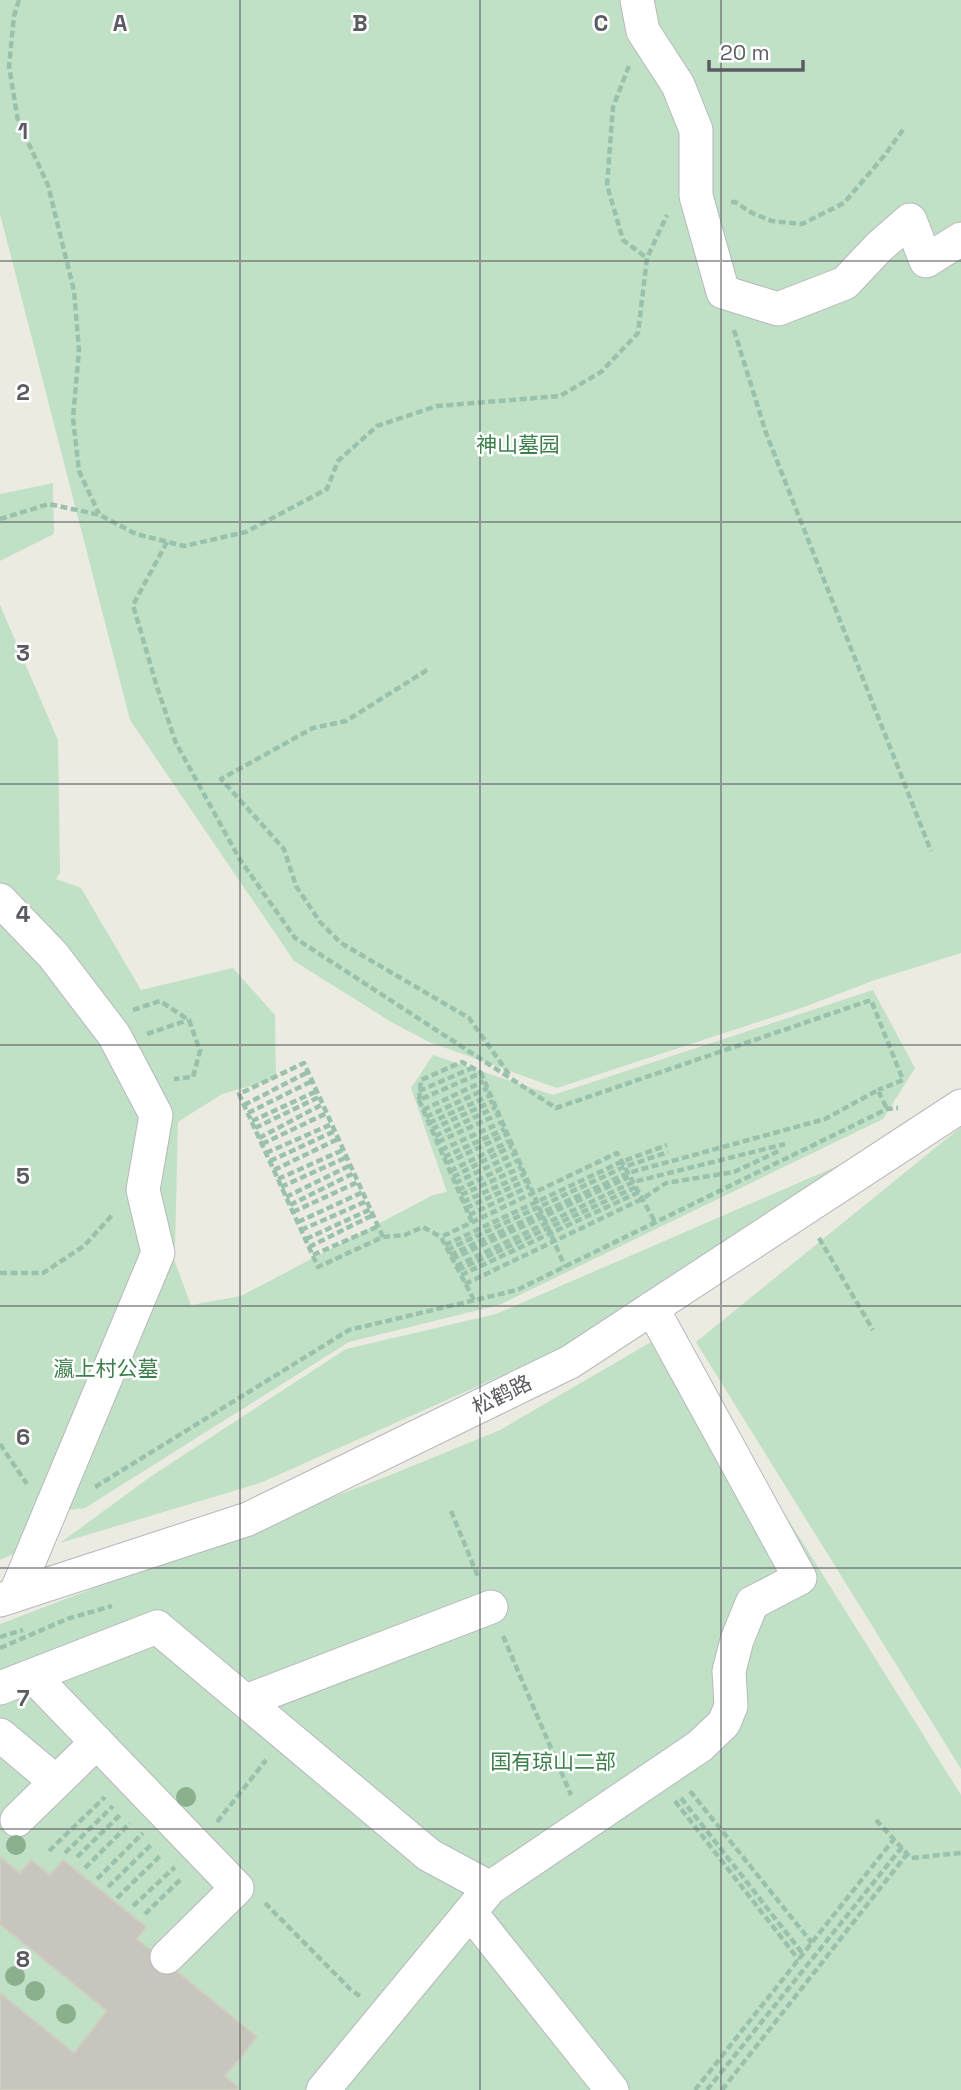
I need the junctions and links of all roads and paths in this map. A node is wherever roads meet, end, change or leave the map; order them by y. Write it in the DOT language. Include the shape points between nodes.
graph roads {
  1 [pos="19,0"];
  2 [pos="640,15"];
  3 [pos="905,127"];
  4 [pos="682,204"];
  5 [pos="961,239"];
  6 [pos="647,258"];
  7 [pos="723,292"];
  8 [pos="100,515"];
  9 [pos="0,519"];
  10 [pos="167,542"];
  11 [pos="427,670"];
  12 [pos="931,851"];
  13 [pos="0,900"];
  14 [pos="189,1020"];
  15 [pos="116,1040"];
  16 [pos="472,1068"];
  17 [pos="308,1072"];
  18 [pos="481,1073"];
  19 [pos="312,1081"];
  20 [pos="484,1081"];
  21 [pos="514,1081"];
  22 [pos="139,1083"];
  23 [pos="488,1088"];
  24 [pos="878,1090"];
  25 [pos="317,1091"];
  26 [pos="419,1091"];
  27 [pos="319,1097"];
  28 [pos="492,1098"];
  29 [pos="419,1100"];
  30 [pos="323,1104"];
  31 [pos="244,1105"];
  32 [pos="496,1107"];
  33 [pos="961,1107"];
  34 [pos="899,1108"];
  35 [pos="887,1109"];
  36 [pos="423,1110"];
  37 [pos="248,1113"];
  38 [pos="327,1113"];
  39 [pos="499,1114"];
  40 [pos="426,1116"];
  41 [pos="252,1121"];
  42 [pos="502,1122"];
  43 [pos="429,1123"];
  44 [pos="332,1124"];
  45 [pos="255,1128"];
  46 [pos="432,1129"];
  47 [pos="335,1131"];
  48 [pos="506,1131"];
  49 [pos="435,1136"];
  50 [pos="259,1138"];
  51 [pos="338,1139"];
  52 [pos="438,1142"];
  53 [pos="262,1144"];
  54 [pos="511,1144"];
  55 [pos="785,1144"];
  56 [pos="667,1145"];
  57 [pos="343,1150"];
  58 [pos="441,1150"];
  59 [pos="781,1150"];
  60 [pos="668,1152"];
  61 [pos="266,1153"];
  62 [pos="516,1153"];
  63 [pos="346,1157"];
  64 [pos="444,1157"];
  65 [pos="519,1160"];
  66 [pos="270,1161"];
  67 [pos="447,1163"];
  68 [pos="623,1164"];
  69 [pos="351,1165"];
  70 [pos="522,1167"];
  71 [pos="274,1170"];
  72 [pos="450,1171"];
  73 [pos="354,1173"];
  74 [pos="526,1177"];
  75 [pos="278,1179"];
  76 [pos="454,1180"];
  77 [pos="358,1182"];
  78 [pos="633,1182"];
  79 [pos="281,1186"];
  80 [pos="530,1186"];
  81 [pos="363,1192"];
  82 [pos="459,1192"];
  83 [pos="533,1193"];
  84 [pos="286,1197"];
  85 [pos="642,1199"];
  86 [pos="367,1201"];
  87 [pos="464,1202"];
  88 [pos="290,1205"];
  89 [pos="466,1208"];
  90 [pos="540,1210"];
  91 [pos="802,1210"];
  92 [pos="116,1211"];
  93 [pos="293,1212"];
  94 [pos="372,1212"];
  95 [pos="469,1215"];
  96 [pos="298,1222"];
  97 [pos="472,1222"];
  98 [pos="655,1222"];
  99 [pos="379,1226"];
  100 [pos="548,1228"];
  101 [pos="301,1230"];
  102 [pos="383,1237"];
  103 [pos="441,1237"];
  104 [pos="306,1239"];
  105 [pos="554,1241"];
  106 [pos="309,1247"];
  107 [pos="449,1252"];
  108 [pos="313,1255"];
  109 [pos="565,1266"];
  110 [pos="458,1271"];
  111 [pos="0,1273"];
  112 [pos="465,1283"];
  113 [pos="474,1300"];
  114 [pos="652,1308"];
  115 [pos="873,1330"];
  116 [pos="0,1444"];
  117 [pos="95,1487"];
  118 [pos="451,1511"];
  119 [pos="48,1516"];
  120 [pos="8,1597"];
  121 [pos="112,1606"];
  122 [pos="491,1607"];
  123 [pos="0,1648"];
  124 [pos="33,1676"];
  125 [pos="0,1688"];
  126 [pos="246,1701"];
  127 [pos="0,1735"];
  128 [pos="286,1735"];
  129 [pos="97,1742"];
  130 [pos="662,1772"];
  131 [pos="56,1782"];
  132 [pos="165,1813"];
  133 [pos="17,1820"];
  134 [pos="876,1820"];
  135 [pos="583,1825"];
  136 [pos="894,1839"];
  137 [pos="902,1847"];
  138 [pos="49,1851"];
  139 [pos="65,1853"];
  140 [pos="961,1853"];
  141 [pos="907,1854"];
  142 [pos="77,1857"];
  143 [pos="85,1868"];
  144 [pos="97,1879"];
  145 [pos="108,1887"];
  146 [pos="117,1898"];
  147 [pos="261,1900"];
  148 [pos="480,1900"];
  149 [pos="133,1906"];
  150 [pos="145,1914"];
  151 [pos="813,1943"];
  152 [pos="803,1954"];
  153 [pos="167,1957"];
  154 [pos="799,1961"];
  155 [pos="385,2015"];
  156 [pos="323,2090"];
  157 [pos="612,2090"];
  158 [pos="695,2090"];
  159 [pos="707,2090"];
  160 [pos="722,2090"];
  1 -- 8 [label="path" via="9,65 18,121 48,185 74,291 79,350 73,418 79,471"];
  2 -- 4 [label="street" via="678,85 696,130"];
  2 -- 6 [label="path" via="613,107 607,185 623,240"];
  3 -- 4 [label="path" via="844,203 802,224 772,221 735,202"];
  4 -- 6 [label="path"];
  4 -- 7 [label="street"];
  5 -- 7 [label="street" via="926,261 910,220 845,283 778,309"];
  6 -- 10 [label="path" via="638,333 601,372 561,396 437,405 377,426 338,461 327,489 246,532 184,546"];
  7 -- 12 [label="path" via="766,433"];
  8 -- 9 [label="path" via="49,504"];
  8 -- 10 [label="path" via="136,534"];
  10 -- 21 [label="path" via="133,605 176,743 239,858 295,938"];
  11 -- 21 [label="path" via="346,720 313,728 222,779 284,849 296,886 320,922 341,943 469,1018"];
  13 -- 15 [label="street" via="54,955"];
  14 -- 15 [label="path"];
  14 -- 15 [label="path" via="160,1001 118,1015"];
  14 -- 22 [label="path" via="201,1051 193,1077"];
  15 -- 22 [label="street"];
  16 -- 18 [label="path"];
  16 -- 26 [label="path"];
  16 -- 26 [label="path" via="462,1062 421,1080"];
  17 -- 19 [label="path"];
  17 -- 31 [label="path"];
  17 -- 31 [label="path" via="304,1063 239,1094"];
  18 -- 20 [label="path"];
  18 -- 29 [label="path"];
  19 -- 25 [label="path"];
  19 -- 37 [label="path"];
  20 -- 23 [label="path"];
  20 -- 36 [label="path"];
  21 -- 24 [label="path" via="555,1108 871,1000 903,1080"];
  22 -- 119 [label="street" via="156,1115 143,1191 158,1253"];
  23 -- 28 [label="path"];
  23 -- 40 [label="path"];
  24 -- 35 [label="path"];
  24 -- 78 [label="path" via="825,1119"];
  25 -- 27 [label="path"];
  25 -- 41 [label="path"];
  26 -- 29 [label="path"];
  27 -- 30 [label="path"];
  27 -- 45 [label="path"];
  28 -- 32 [label="path"];
  28 -- 43 [label="path"];
  28 -- 46 [label="path"];
  29 -- 36 [label="path"];
  30 -- 38 [label="path"];
  30 -- 50 [label="path"];
  31 -- 37 [label="path"];
  32 -- 39 [label="path"];
  32 -- 49 [label="path"];
  33 -- 91 [label="street, 松鹤路"];
  34 -- 35 [label="path"];
  35 -- 98 [label="path"];
  36 -- 40 [label="path"];
  37 -- 41 [label="path"];
  38 -- 44 [label="path"];
  38 -- 53 [label="path"];
  39 -- 42 [label="path"];
  39 -- 52 [label="path"];
  40 -- 43 [label="path"];
  41 -- 45 [label="path"];
  42 -- 48 [label="path"];
  42 -- 58 [label="path"];
  43 -- 46 [label="path"];
  44 -- 47 [label="path"];
  44 -- 61 [label="path"];
  45 -- 50 [label="path"];
  46 -- 49 [label="path"];
  47 -- 51 [label="path"];
  47 -- 66 [label="path"];
  48 -- 54 [label="path"];
  48 -- 64 [label="path"];
  48 -- 67 [label="path"];
  49 -- 52 [label="path"];
  50 -- 53 [label="path"];
  51 -- 57 [label="path"];
  51 -- 71 [label="path"];
  52 -- 58 [label="path"];
  53 -- 61 [label="path"];
  54 -- 62 [label="path"];
  54 -- 72 [label="path"];
  54 -- 76 [label="path"];
  55 -- 78 [label="path"];
  56 -- 68 [label="path"];
  57 -- 63 [label="path"];
  57 -- 75 [label="path"];
  58 -- 64 [label="path"];
  59 -- 85 [label="path" via="734,1172 666,1183"];
  60 -- 68 [label="path"];
  61 -- 66 [label="path"];
  62 -- 65 [label="path"];
  62 -- 76 [label="path"];
  63 -- 69 [label="path"];
  63 -- 79 [label="path"];
  64 -- 67 [label="path"];
  65 -- 70 [label="path"];
  65 -- 82 [label="path"];
  66 -- 71 [label="path"];
  67 -- 72 [label="path"];
  68 -- 78 [label="path"];
  68 -- 83 [label="path" via="617,1153"];
  68 -- 90 [label="path"];
  69 -- 73 [label="path"];
  69 -- 84 [label="path"];
  70 -- 74 [label="path"];
  70 -- 82 [label="path"];
  71 -- 75 [label="path"];
  72 -- 76 [label="path"];
  73 -- 77 [label="path"];
  73 -- 88 [label="path"];
  74 -- 80 [label="path"];
  74 -- 87 [label="path"];
  74 -- 89 [label="path"];
  75 -- 79 [label="path"];
  76 -- 82 [label="path"];
  77 -- 81 [label="path"];
  77 -- 93 [label="path"];
  78 -- 85 [label="path"];
  78 -- 90 [label="path"];
  78 -- 100 [label="path"];
  78 -- 100 [label="path"];
  79 -- 84 [label="path"];
  80 -- 83 [label="path"];
  80 -- 95 [label="path"];
  81 -- 86 [label="path"];
  81 -- 96 [label="path"];
  82 -- 87 [label="path"];
  83 -- 90 [label="path"];
  83 -- 97 [label="path"];
  84 -- 88 [label="path"];
  85 -- 98 [label="path"];
  85 -- 105 [label="path"];
  86 -- 94 [label="path"];
  86 -- 101 [label="path"];
  87 -- 89 [label="path"];
  88 -- 93 [label="path"];
  89 -- 95 [label="path"];
  90 -- 100 [label="path"];
  90 -- 107 [label="path"];
  90 -- 107 [label="path"];
  91 -- 114 [label="street, 松鹤路"];
  91 -- 115 [label="path"];
  92 -- 111 [label="path" via="84,1247 43,1273"];
  93 -- 96 [label="path"];
  94 -- 99 [label="path"];
  94 -- 104 [label="path"];
  94 -- 106 [label="path"];
  95 -- 97 [label="path"];
  96 -- 101 [label="path"];
  97 -- 103 [label="path"];
  98 -- 109 [label="path"];
  99 -- 102 [label="path"];
  99 -- 108 [label="path"];
  100 -- 105 [label="path"];
  100 -- 110 [label="path"];
  100 -- 110 [label="path"];
  101 -- 104 [label="path"];
  102 -- 103 [label="path" via="405,1236 423,1227"];
  102 -- 108 [label="path" via="318,1267"];
  103 -- 107 [label="path"];
  104 -- 106 [label="path"];
  105 -- 109 [label="path"];
  105 -- 112 [label="path"];
  106 -- 108 [label="path"];
  107 -- 110 [label="path"];
  109 -- 113 [label="path" via="517,1290"];
  110 -- 112 [label="path"];
  112 -- 113 [label="path"];
  113 -- 117 [label="path" via="349,1330"];
  114 -- 120 [label="street, 松鹤路" via="570,1362 248,1519"];
  114 -- 130 [label="street" via="800,1577 752,1603 729,1671 731,1706 724,1723"];
  116 -- 119 [label="path"];
  118 -- 122 [label="path"];
  119 -- 120 [label="street"];
  121 -- 123 [label="path" via="67,1619"];
  122 -- 126 [label="street"];
  122 -- 135 [label="path"];
  124 -- 125 [label="street"];
  124 -- 126 [label="street" via="157,1627"];
  124 -- 129 [label="street"];
  126 -- 128 [label="street"];
  127 -- 131 [label="street"];
  128 -- 132 [label="path"];
  128 -- 148 [label="street"];
  129 -- 131 [label="street"];
  129 -- 132 [label="street"];
  130 -- 135 [label="street"];
  130 -- 151 [label="path"];
  130 -- 152 [label="path"];
  130 -- 154 [label="path"];
  131 -- 133 [label="street"];
  132 -- 138 [label="path"];
  132 -- 139 [label="path"];
  132 -- 142 [label="path"];
  132 -- 143 [label="path"];
  132 -- 144 [label="path"];
  132 -- 145 [label="path"];
  132 -- 146 [label="path"];
  132 -- 149 [label="path"];
  132 -- 150 [label="path"];
  132 -- 153 [label="street" via="237,1888"];
  134 -- 136 [label="path"];
  135 -- 148 [label="street"];
  136 -- 137 [label="path"];
  136 -- 151 [label="path"];
  137 -- 141 [label="path"];
  137 -- 159 [label="path"];
  140 -- 141 [label="path" via="911,1858"];
  141 -- 160 [label="path"];
  147 -- 155 [label="path" via="350,1989"];
  148 -- 155 [label="street"];
  148 -- 157 [label="street"];
  151 -- 152 [label="path"];
  152 -- 154 [label="path"];
  154 -- 158 [label="path"];
  155 -- 156 [label="street"];
}
